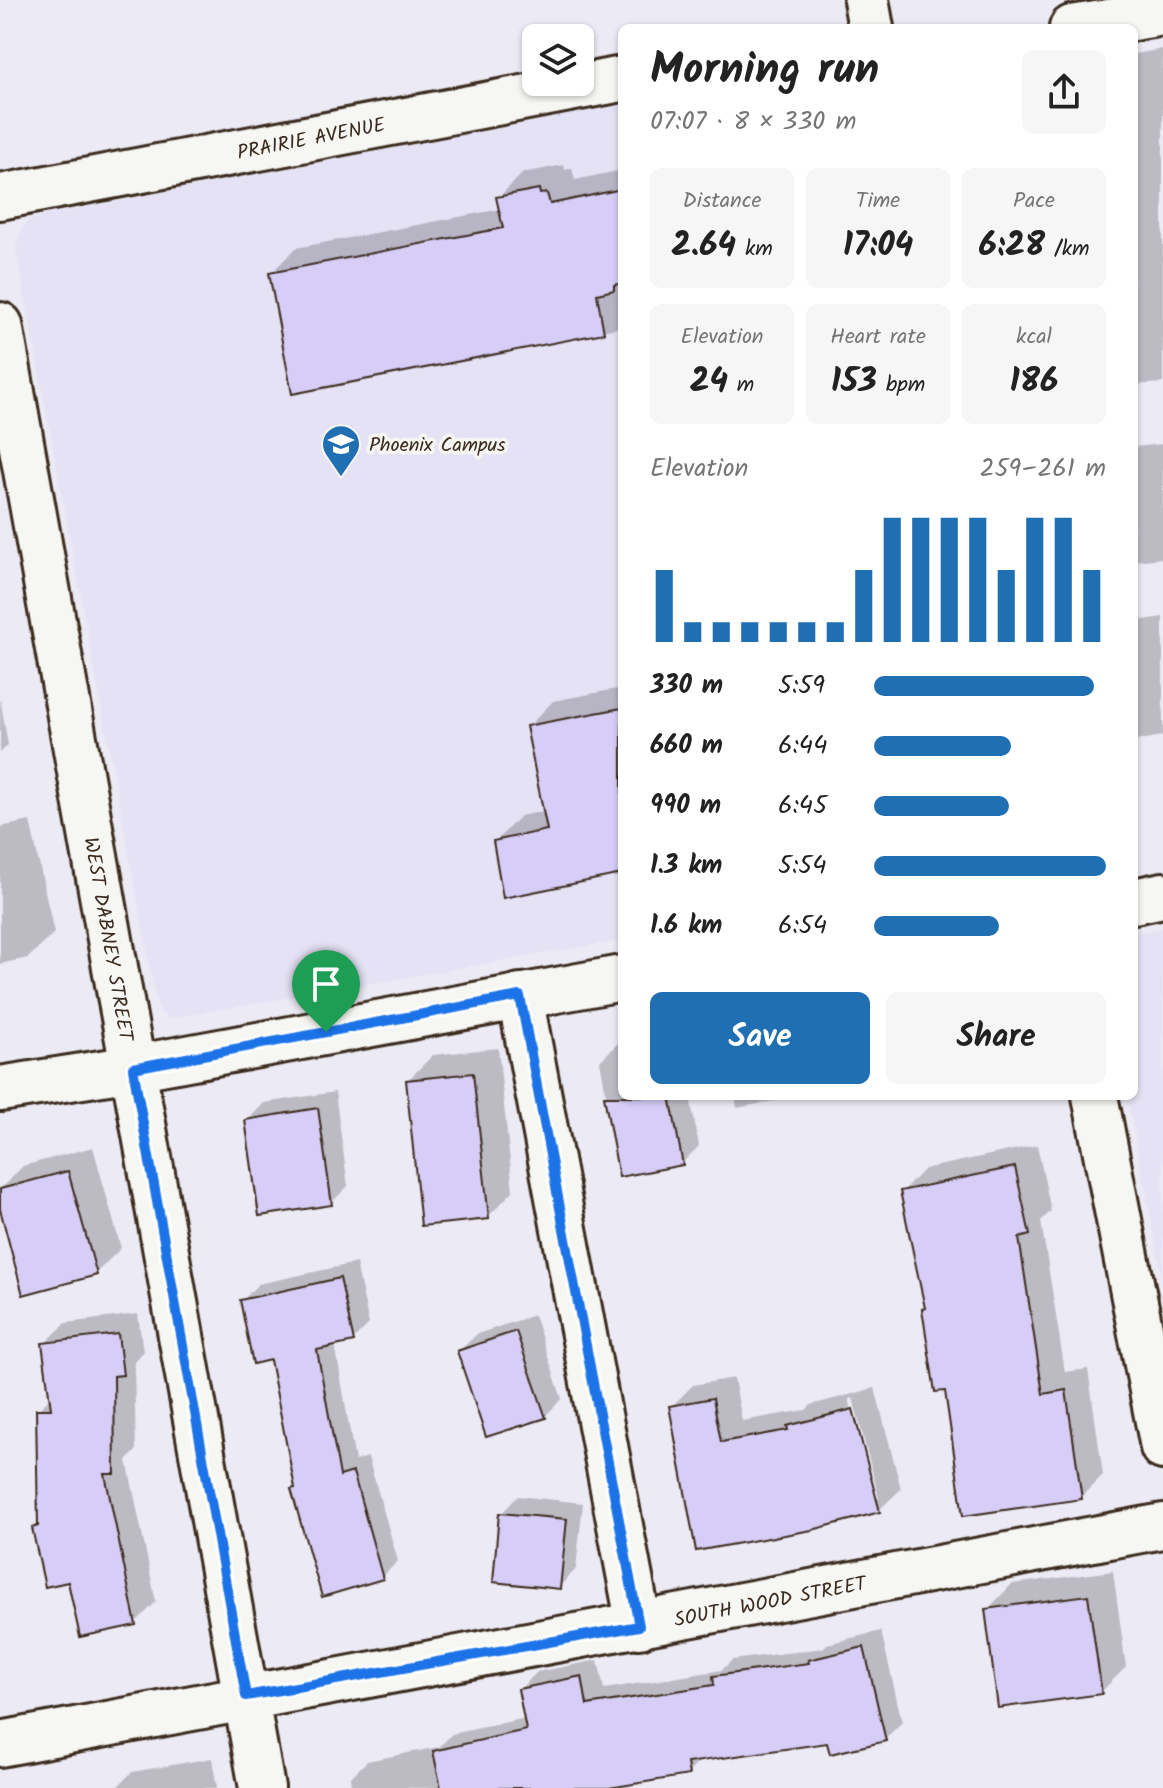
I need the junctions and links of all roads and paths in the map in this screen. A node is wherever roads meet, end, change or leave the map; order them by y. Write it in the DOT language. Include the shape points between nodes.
graph roads {
  1 [pos="866,0"];
  2 [pos="1163,13"];
  3 [pos="870,24"];
  4 [pos="1096,24"];
  5 [pos="618,80"];
  6 [pos="0,197"];
  7 [pos="0,325"];
  8 [pos="1163,895"];
  9 [pos="1138,900"];
  10 [pos="618,979"];
  11 [pos="520,996"];
  12 [pos="133,1068"];
  13 [pos="0,1089"];
  14 [pos="1096,1100"];
  15 [pos="1163,1447"];
  16 [pos="1163,1526"];
  17 [pos="639,1626"];
  18 [pos="246,1696"];
  19 [pos="0,1744"];
  20 [pos="262,1788"];
  1 -- 3 [label="street"];
  2 -- 4 [label="street"];
  5 -- 6 [label="street, PRAIRIE AVENUE"];
  7 -- 12 [label="street, WEST DABNEY STREET"];
  8 -- 9 [label="street"];
  10 -- 11 [label="street"];
  11 -- 12 [label="street"];
  11 -- 17 [label="street"];
  12 -- 13 [label="street"];
  12 -- 18 [label="street, WEST DABNEY STREET"];
  14 -- 15 [label="street"];
  16 -- 17 [label="street, SOUTH WOOD STREET"];
  17 -- 18 [label="street, SOUTH WOOD STREET"];
  18 -- 19 [label="street, SOUTH WOOD STREET"];
  18 -- 20 [label="street, WEST DABNEY STREET"];
}
